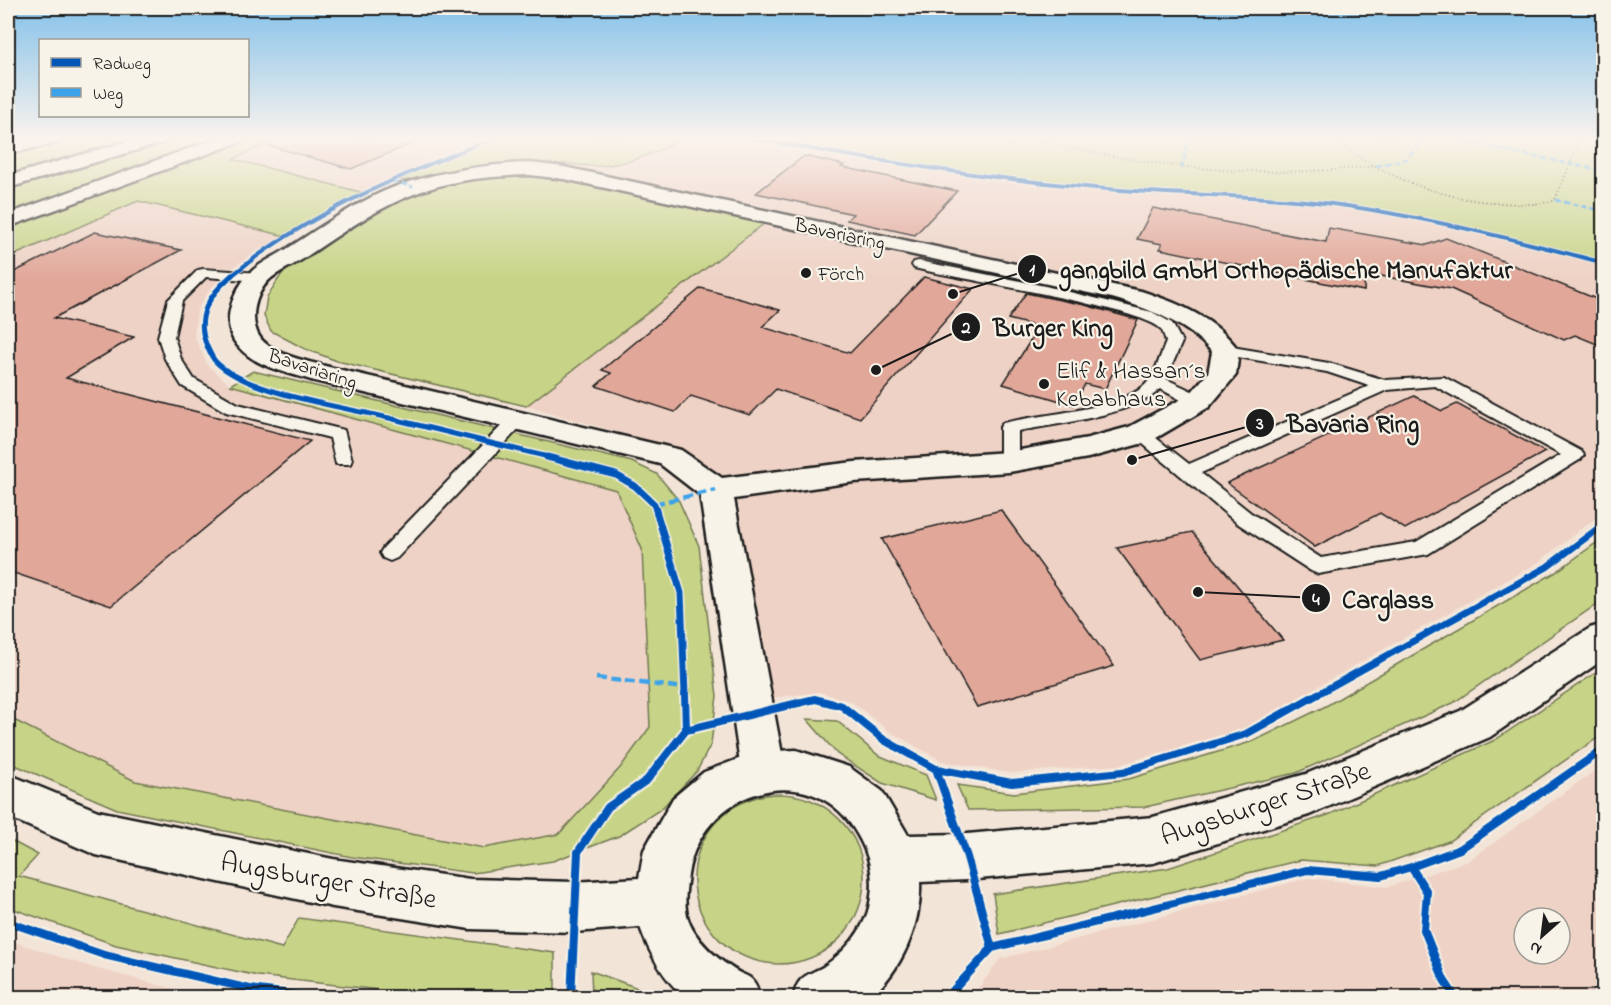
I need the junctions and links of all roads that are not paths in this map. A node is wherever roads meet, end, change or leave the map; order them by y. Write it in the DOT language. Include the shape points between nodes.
graph roads {
  1 [pos="106,185"];
  2 [pos="420,185"];
  3 [pos="617,185"];
  4 [pos="8,221"];
  5 [pos="919,265"];
  6 [pos="259,277"];
  7 [pos="1226,351"];
  8 [pos="1157,381"];
  9 [pos="1384,385"];
  10 [pos="1199,400"];
  11 [pos="517,420"];
  12 [pos="1140,434"];
  13 [pos="343,460"];
  14 [pos="1009,462"];
  15 [pos="1187,472"];
  16 [pos="716,490"];
  17 [pos="390,554"];
  18 [pos="1604,639"];
  19 [pos="763,771"];
  20 [pos="8,795"];
  21 [pos="894,859"];
  22 [pos="660,901"];
  23 [pos="734,998"];
  24 [pos="819,998"];
  1 -- 4 [label="main road"];
  2 -- 6 [label="main road, Bavariaring" via="351,217"];
  3 -- 7 [label="main road, Bavariaring" via="1116,292 1188,317 1214,336"];
  5 -- 8 [label="lane" via="1148,315 1167,326 1174,342"];
  6 -- 11 [label="main road, Bavariaring" via="242,304 242,325 248,342 270,358 332,377"];
  6 -- 13 [label="lane" via="203,273 175,300 166,337 173,358 188,382 232,408 338,434"];
  7 -- 9 [label="lane" via="1329,368"];
  7 -- 10 [label="main road" via="1222,375"];
  8 -- 10 [label="lane"];
  8 -- 14 [label="lane" via="1150,391 1111,407 1009,427"];
  9 -- 15 [label="lane"];
  9 -- 15 [label="lane" via="1438,381 1575,454 1421,549 1318,566 1244,519"];
  10 -- 12 [label="main road"];
  11 -- 16 [label="main road, Bavariaring" via="670,457"];
  11 -- 17 [label="lane"];
  12 -- 14 [label="main road"];
  12 -- 15 [label="lane"];
  14 -- 16 [label="main road" via="854,472"];
  16 -- 19 [label="main road"];
  18 -- 21 [label="main road, Augsburger Straße" via="1475,724 1309,794 1153,840 967,857"];
  19 -- 21 [label="main road" via="791,770 819,776 845,788 867,806 884,831"];
  19 -- 22 [label="main road" via="722,784 688,813 666,853"];
  20 -- 22 [label="main road, Augsburger Straße" via="96,833 333,883 470,904 574,907"];
  21 -- 24 [label="main road" via="895,907 876,954 858,974"];
  22 -- 23 [label="main road" via="668,932 684,962 699,978"];
}
